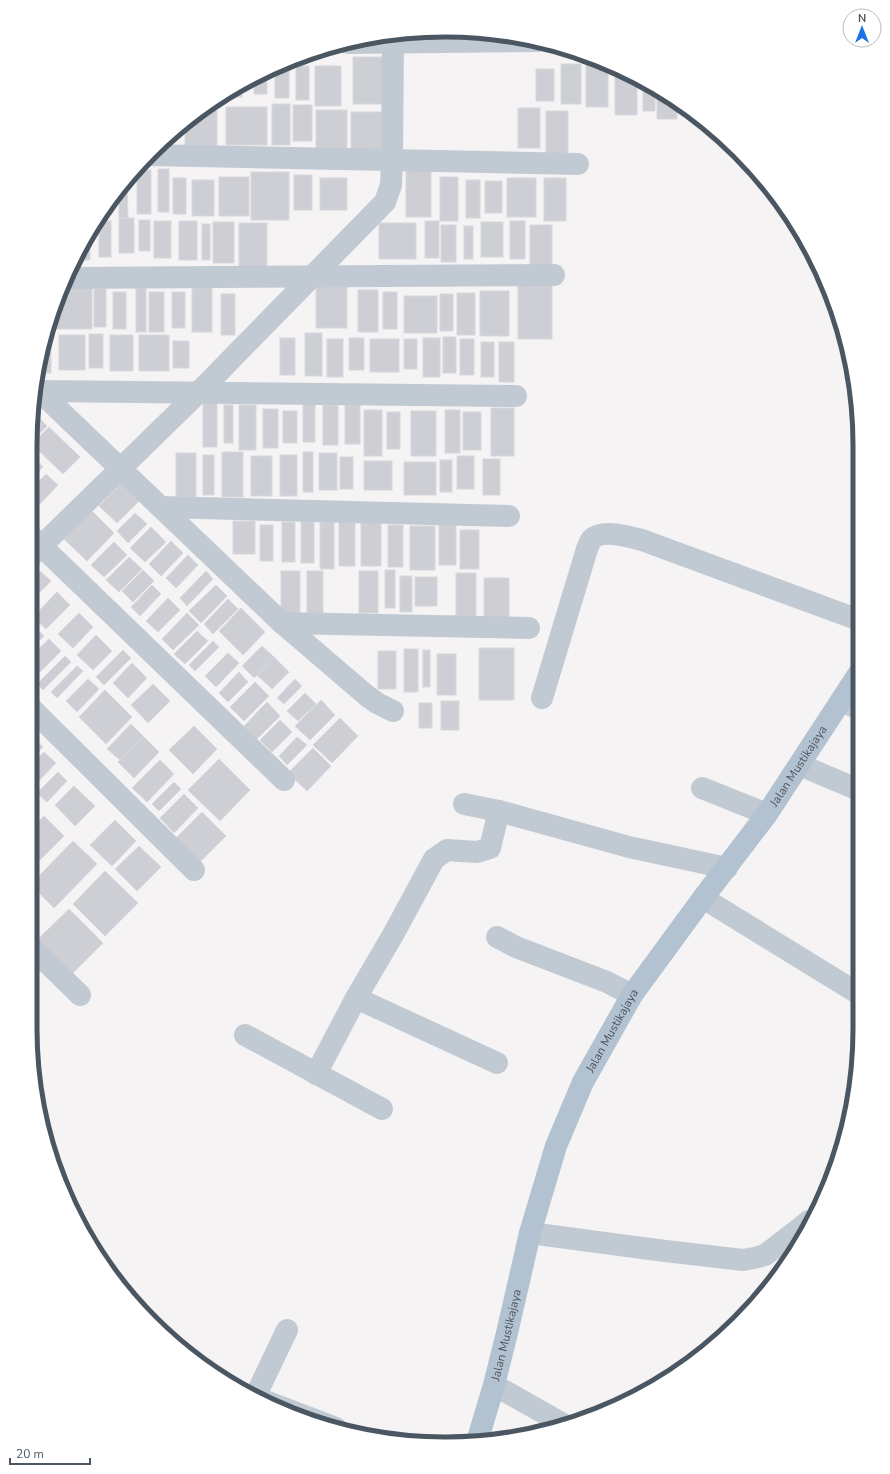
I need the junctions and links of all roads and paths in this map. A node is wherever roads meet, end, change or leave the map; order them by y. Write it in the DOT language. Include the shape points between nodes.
graph roads {
  1 [pos="393,39"];
  2 [pos="403,39"];
  3 [pos="501,41"];
  4 [pos="159,155"];
  5 [pos="392,160"];
  6 [pos="578,164"];
  7 [pos="554,275"];
  8 [pos="313,276"];
  9 [pos="73,278"];
  10 [pos="40,390"];
  11 [pos="40,392"];
  12 [pos="198,393"];
  13 [pos="516,396"];
  14 [pos="120,469"];
  15 [pos="161,508"];
  16 [pos="509,516"];
  17 [pos="37,544"];
  18 [pos="37,548"];
  19 [pos="853,618"];
  20 [pos="282,623"];
  21 [pos="529,628"];
  22 [pos="853,694"];
  23 [pos="542,698"];
  24 [pos="850,705"];
  25 [pos="394,711"];
  26 [pos="37,714"];
  27 [pos="800,765"];
  28 [pos="284,780"];
  29 [pos="853,787"];
  30 [pos="702,788"];
  31 [pos="464,804"];
  32 [pos="499,811"];
  33 [pos="767,814"];
  34 [pos="727,868"];
  35 [pos="194,870"];
  36 [pos="703,898"];
  37 [pos="497,937"];
  38 [pos="37,953"];
  39 [pos="853,990"];
  40 [pos="80,995"];
  41 [pos="632,995"];
  42 [pos="356,998"];
  43 [pos="245,1035"];
  44 [pos="497,1063"];
  45 [pos="316,1074"];
  46 [pos="382,1109"];
  47 [pos="801,1227"];
  48 [pos="530,1233"];
  49 [pos="287,1330"];
  50 [pos="494,1385"];
  51 [pos="258,1391"];
  52 [pos="558,1421"];
  53 [pos="479,1435"];
  1 -- 5 [label="street"];
  2 -- 3 [label="street"];
  4 -- 5 [label="street"];
  5 -- 6 [label="street"];
  5 -- 8 [label="street" via="391,184 385,202"];
  7 -- 8 [label="street"];
  8 -- 9 [label="street"];
  8 -- 12 [label="street"];
  10 -- 12 [label="street"];
  11 -- 14 [label="street"];
  12 -- 13 [label="street"];
  12 -- 14 [label="street"];
  14 -- 15 [label="street"];
  14 -- 17 [label="street"];
  15 -- 16 [label="street"];
  15 -- 20 [label="street"];
  18 -- 28 [label="street"];
  19 -- 23 [label="street" via="642,540 605,534 597,536 587,549"];
  20 -- 21 [label="street"];
  20 -- 25 [label="street" via="366,695"];
  22 -- 24 [label="main road, Jalan Mustikajaya"];
  24 -- 27 [label="main road, Jalan Mustikajaya"];
  26 -- 35 [label="street"];
  27 -- 29 [label="street"];
  27 -- 33 [label="main road, Jalan Mustikajaya"];
  30 -- 33 [label="street"];
  31 -- 32 [label="street"];
  32 -- 34 [label="street" via="628,847"];
  32 -- 42 [label="street" via="490,848 477,852 447,850 434,859"];
  33 -- 34 [label="main road, Jalan Mustikajaya"];
  34 -- 36 [label="main road, Jalan Mustikajaya"];
  36 -- 39 [label="street"];
  36 -- 41 [label="main road, Jalan Mustikajaya"];
  37 -- 41 [label="street" via="516,947 607,982"];
  38 -- 40 [label="street"];
  41 -- 48 [label="main road, Jalan Mustikajaya" via="583,1082 556,1146"];
  42 -- 44 [label="street"];
  42 -- 45 [label="street"];
  43 -- 45 [label="street"];
  45 -- 46 [label="street"];
  47 -- 48 [label="street" via="764,1255 743,1260"];
  48 -- 50 [label="main road, Jalan Mustikajaya"];
  49 -- 51 [label="street"];
  50 -- 52 [label="street"];
  50 -- 53 [label="main road, Jalan Mustikajaya"];
}
